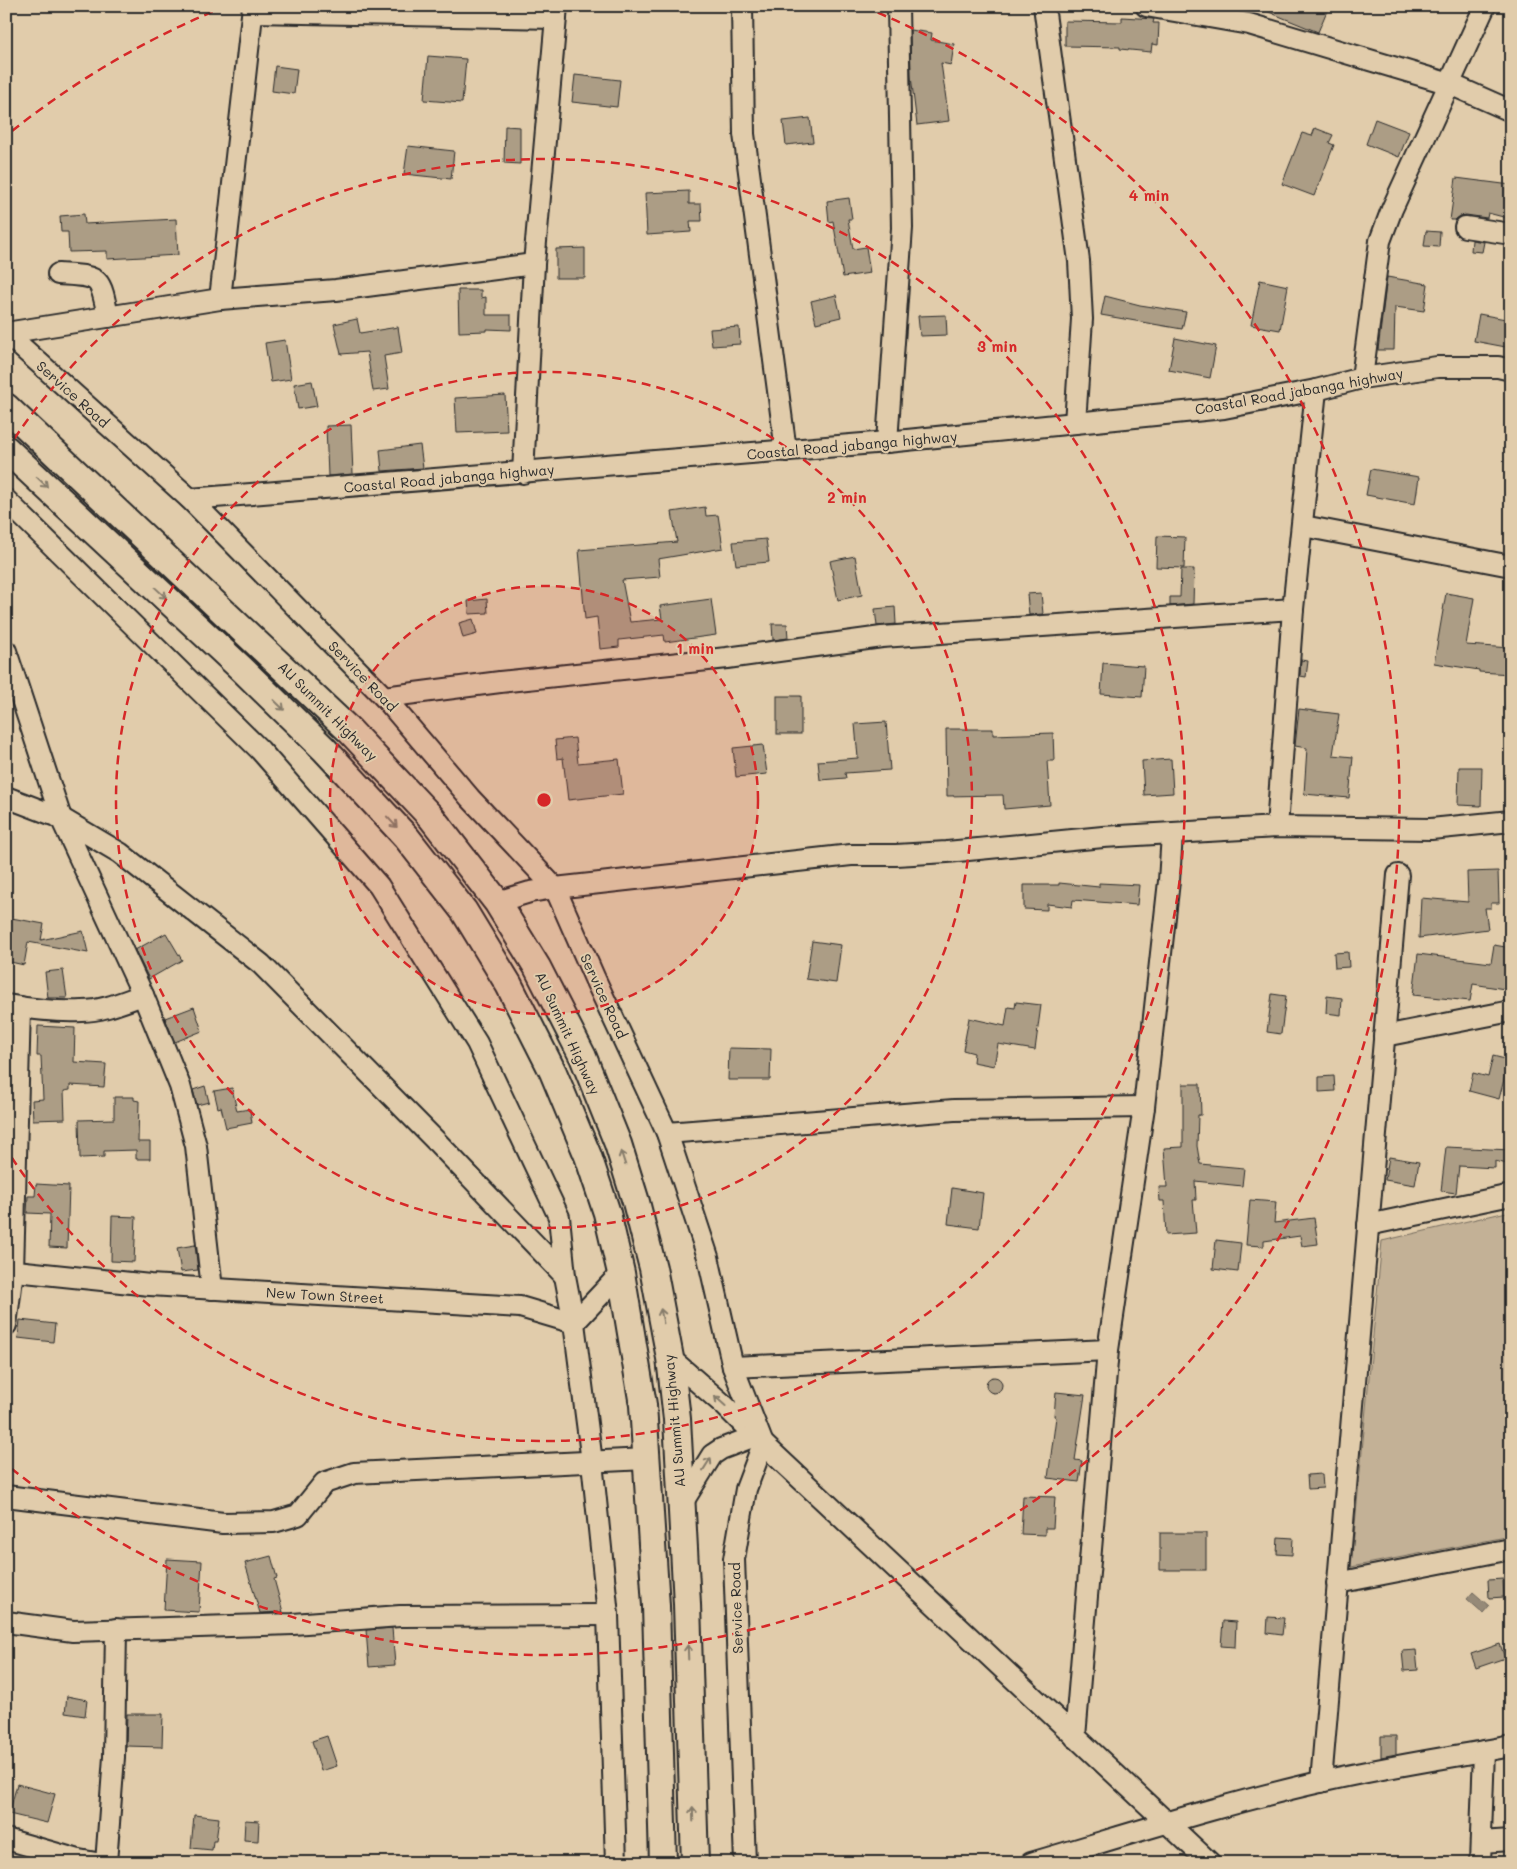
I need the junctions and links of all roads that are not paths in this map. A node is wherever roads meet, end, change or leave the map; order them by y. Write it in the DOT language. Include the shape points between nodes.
graph roads {
  1 [pos="742,6"];
  2 [pos="898,6"];
  3 [pos="1044,6"];
  4 [pos="1146,6"];
  5 [pos="1485,6"];
  6 [pos="253,9"];
  7 [pos="556,12"];
  8 [pos="1450,84"];
  9 [pos="1511,111"];
  10 [pos="1465,227"];
  11 [pos="1511,234"];
  12 [pos="534,264"];
  13 [pos="58,274"];
  14 [pos="220,299"];
  15 [pos="108,316"];
  16 [pos="6,333"];
  17 [pos="1511,370"];
  18 [pos="1362,378"];
  19 [pos="1316,390"];
  20 [pos="6,407"];
  21 [pos="1074,423"];
  22 [pos="887,442"];
  23 [pos="6,449"];
  24 [pos="786,451"];
  25 [pos="523,473"];
  26 [pos="190,499"];
  27 [pos="6,500"];
  28 [pos="1303,526"];
  29 [pos="1511,566"];
  30 [pos="1293,609"];
  31 [pos="6,651"];
  32 [pos="384,697"];
  33 [pos="6,797"];
  34 [pos="61,818"];
  35 [pos="1511,821"];
  36 [pos="1277,827"];
  37 [pos="1172,834"];
  38 [pos="1398,875"];
  39 [pos="555,888"];
  40 [pos="498,902"];
  41 [pos="143,995"];
  42 [pos="13,1006"];
  43 [pos="1511,1011"];
  44 [pos="1384,1036"];
  45 [pos="1144,1107"];
  46 [pos="667,1133"];
  47 [pos="1511,1195"];
  48 [pos="1368,1225"];
  49 [pos="10,1270"];
  50 [pos="621,1273"];
  51 [pos="565,1276"];
  52 [pos="212,1289"];
  53 [pos="574,1323"];
  54 [pos="6,1325"];
  55 [pos="1108,1350"];
  56 [pos="670,1358"];
  57 [pos="733,1367"];
  58 [pos="759,1440"];
  59 [pos="646,1459"];
  60 [pos="592,1462"];
  61 [pos="6,1496"];
  62 [pos="681,1505"];
  63 [pos="1511,1549"];
  64 [pos="1337,1583"];
  65 [pos="608,1614"];
  66 [pos="6,1622"];
  67 [pos="116,1629"];
  68 [pos="1075,1738"];
  69 [pos="1511,1746"];
  70 [pos="1484,1751"];
  71 [pos="1321,1782"];
  72 [pos="1166,1821"];
  73 [pos="6,1840"];
  74 [pos="1511,1840"];
  75 [pos="1481,1842"];
  76 [pos="84,1862"];
  77 [pos="106,1863"];
  78 [pos="616,1863"];
  79 [pos="663,1863"];
  80 [pos="695,1863"];
  81 [pos="745,1863"];
  82 [pos="1031,1863"];
  83 [pos="1210,1863"];
  84 [pos="1480,1863"];
  1 -- 24 [label="street" via="744,134"];
  2 -- 22 [label="street" via="902,228"];
  3 -- 21 [label="street" via="1079,262 1082,318"];
  4 -- 8 [label="street" via="1249,24"];
  5 -- 8 [label="street"];
  6 -- 7 [label="street"];
  6 -- 14 [label="street"];
  7 -- 12 [label="street"];
  8 -- 9 [label="street"];
  8 -- 18 [label="street" via="1380,241"];
  10 -- 11 [label="street"];
  12 -- 14 [label="street" via="336,290"];
  12 -- 25 [label="street"];
  13 -- 15 [label="street" via="91,276 103,292"];
  14 -- 15 [label="street"];
  15 -- 16 [label="street"];
  16 -- 26 [label="street, Service Road"];
  17 -- 18 [label="street, Coastal Road jabanga highway" via="1437,367"];
  18 -- 19 [label="street, Coastal Road jabanga highway"];
  19 -- 21 [label="street, Coastal Road jabanga highway" via="1224,408"];
  19 -- 28 [label="street"];
  20 -- 40 [label="main road, AU Summit Highway" via="350,731 431,817"];
  21 -- 22 [label="street, Coastal Road jabanga highway"];
  22 -- 24 [label="street, Coastal Road jabanga highway"];
  23 -- 50 [label="main road, one-way" via="324,749 407,838 464,910 509,985 553,1072 588,1156 607,1213"];
  24 -- 25 [label="street, Coastal Road jabanga highway"];
  25 -- 26 [label="street, Coastal Road jabanga highway"];
  26 -- 32 [label="street, Service Road"];
  27 -- 51 [label="street" via="260,750 379,886 477,1043 559,1217"];
  28 -- 29 [label="street"];
  28 -- 30 [label="street"];
  30 -- 32 [label="street" via="882,637"];
  30 -- 36 [label="street"];
  31 -- 34 [label="street"];
  32 -- 39 [label="street, Service Road" via="470,798"];
  33 -- 34 [label="street"];
  34 -- 41 [label="street"];
  34 -- 51 [label="street" via="120,853 260,964"];
  35 -- 36 [label="street" via="1431,829"];
  36 -- 37 [label="street"];
  37 -- 39 [label="street" via="1103,836 948,852 851,855"];
  37 -- 45 [label="street"];
  38 -- 44 [label="street"];
  39 -- 40 [label="street"];
  39 -- 46 [label="street, Service Road"];
  56 -- 40 [label="main road, AU Summit Highway, one-way" via="653,1268 618,1144 583,1057 537,967"];
  41 -- 42 [label="street" via="83,1012"];
  41 -- 52 [label="street" via="180,1086 196,1146"];
  42 -- 49 [label="street"];
  43 -- 44 [label="street"];
  44 -- 48 [label="street"];
  45 -- 46 [label="street" via="954,1110"];
  45 -- 55 [label="street"];
  46 -- 57 [label="street, Service Road" via="708,1257"];
  47 -- 48 [label="street"];
  48 -- 64 [label="street"];
  49 -- 52 [label="street, New Town Street"];
  49 -- 54 [label="street"];
  50 -- 53 [label="street"];
  50 -- 59 [label="main road" via="643,1405"];
  51 -- 53 [label="street"];
  52 -- 53 [label="street, New Town Street" via="520,1307"];
  53 -- 60 [label="street"];
  55 -- 57 [label="street"];
  55 -- 68 [label="street"];
  58 -- 56 [label="street, one-way"];
  56 -- 62 [label="main road, AU Summit Highway"];
  57 -- 58 [label="street, Service Road"];
  62 -- 58 [label="street, one-way" via="712,1455 721,1448"];
  58 -- 68 [label="street"];
  58 -- 81 [label="street, Service Road" via="746,1489 734,1560"];
  59 -- 60 [label="street"];
  59 -- 79 [label="main road" via="656,1606"];
  60 -- 61 [label="street" via="354,1473 324,1483 298,1515 274,1522 223,1523"];
  60 -- 65 [label="street"];
  80 -- 62 [label="main road, AU Summit Highway, one-way"];
  63 -- 64 [label="street"];
  64 -- 71 [label="street"];
  65 -- 67 [label="street" via="400,1616 293,1624"];
  65 -- 78 [label="street"];
  66 -- 67 [label="street" via="73,1631"];
  67 -- 77 [label="street" via="114,1757"];
  68 -- 72 [label="street"];
  69 -- 70 [label="street"];
  70 -- 71 [label="street"];
  70 -- 75 [label="street"];
  71 -- 72 [label="street"];
  72 -- 82 [label="street"];
  72 -- 83 [label="street"];
  73 -- 76 [label="street"];
  74 -- 75 [label="street"];
  75 -- 84 [label="street"];
}
